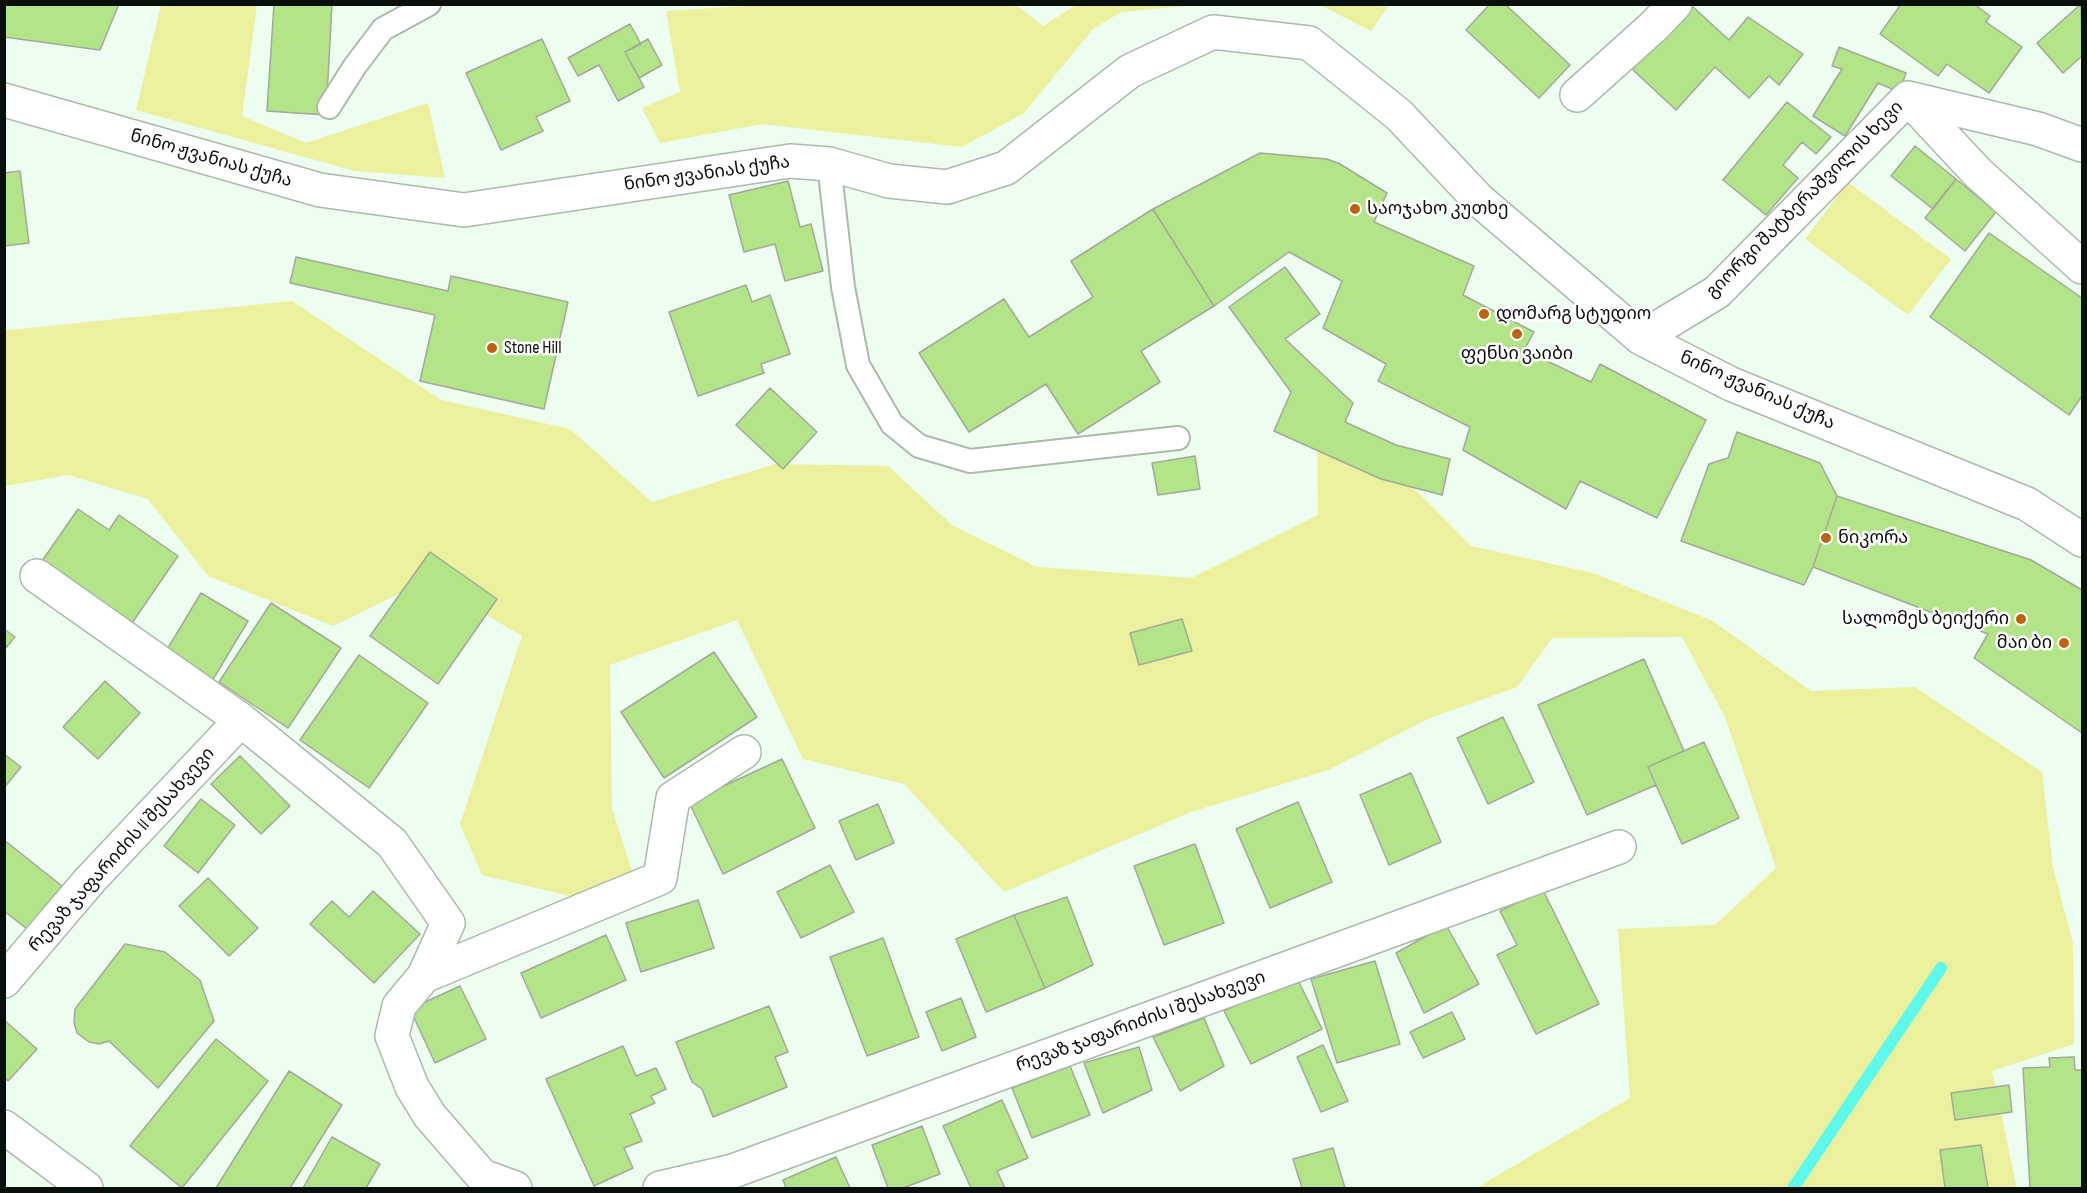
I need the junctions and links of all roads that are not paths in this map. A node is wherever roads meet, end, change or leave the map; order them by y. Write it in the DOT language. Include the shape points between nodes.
graph roads {
  1 [pos="429,4"];
  2 [pos="1675,4"];
  3 [pos="1577,94"];
  4 [pos="1908,98"];
  5 [pos="4,100"];
  6 [pos="329,107"];
  7 [pos="2082,145"];
  8 [pos="829,164"];
  9 [pos="2082,267"];
  10 [pos="1641,338"];
  11 [pos="1178,438"];
  12 [pos="2082,540"];
  13 [pos="37,576"];
  14 [pos="241,720"];
  15 [pos="744,752"];
  16 [pos="1619,847"];
  17 [pos="424,976"];
  18 [pos="4,981"];
  19 [pos="4,1127"];
  20 [pos="477,1182"];
  21 [pos="86,1188"];
  22 [pos="515,1188"];
  23 [pos="660,1188"];
  1 -- 6 [label="lane" via="383,29"];
  2 -- 3 [label="street"];
  4 -- 7 [label="street, გიორგი შატბერაშვილის ხევი" via="2038,129"];
  4 -- 9 [label="street, გიორგი შატბერაშვილის ხევი" via="1977,172"];
  4 -- 10 [label="street, გიორგი შატბერაშვილის ხევი" via="1718,292"];
  5 -- 8 [label="street, ნინო ჟვანიას ქუჩა" via="320,190 464,210 790,161"];
  8 -- 10 [label="street, ნინო ჟვანიას ქუჩა" via="889,181 947,188 1006,168 1130,71 1213,33 1309,43 1399,115 1479,200"];
  8 -- 11 [label="lane" via="843,287 858,365 892,424 919,446 970,461"];
  10 -- 12 [label="street, ნინო ჟვანიას ქუჩა" via="1731,384 2027,504"];
  13 -- 14 [label="street"];
  14 -- 17 [label="street" via="392,843 448,923"];
  14 -- 18 [label="street, რევაზ ჯაფარიძის II შესახვევი" via="90,880"];
  15 -- 17 [label="street" via="674,798 660,878"];
  16 -- 23 [label="street, რევაზ ჯაფარიძის I შესახვევი" via="733,1171"];
  17 -- 20 [label="street" via="399,1006 392,1036 412,1087"];
  19 -- 21 [label="street"];
  20 -- 22 [label="street"];
}
